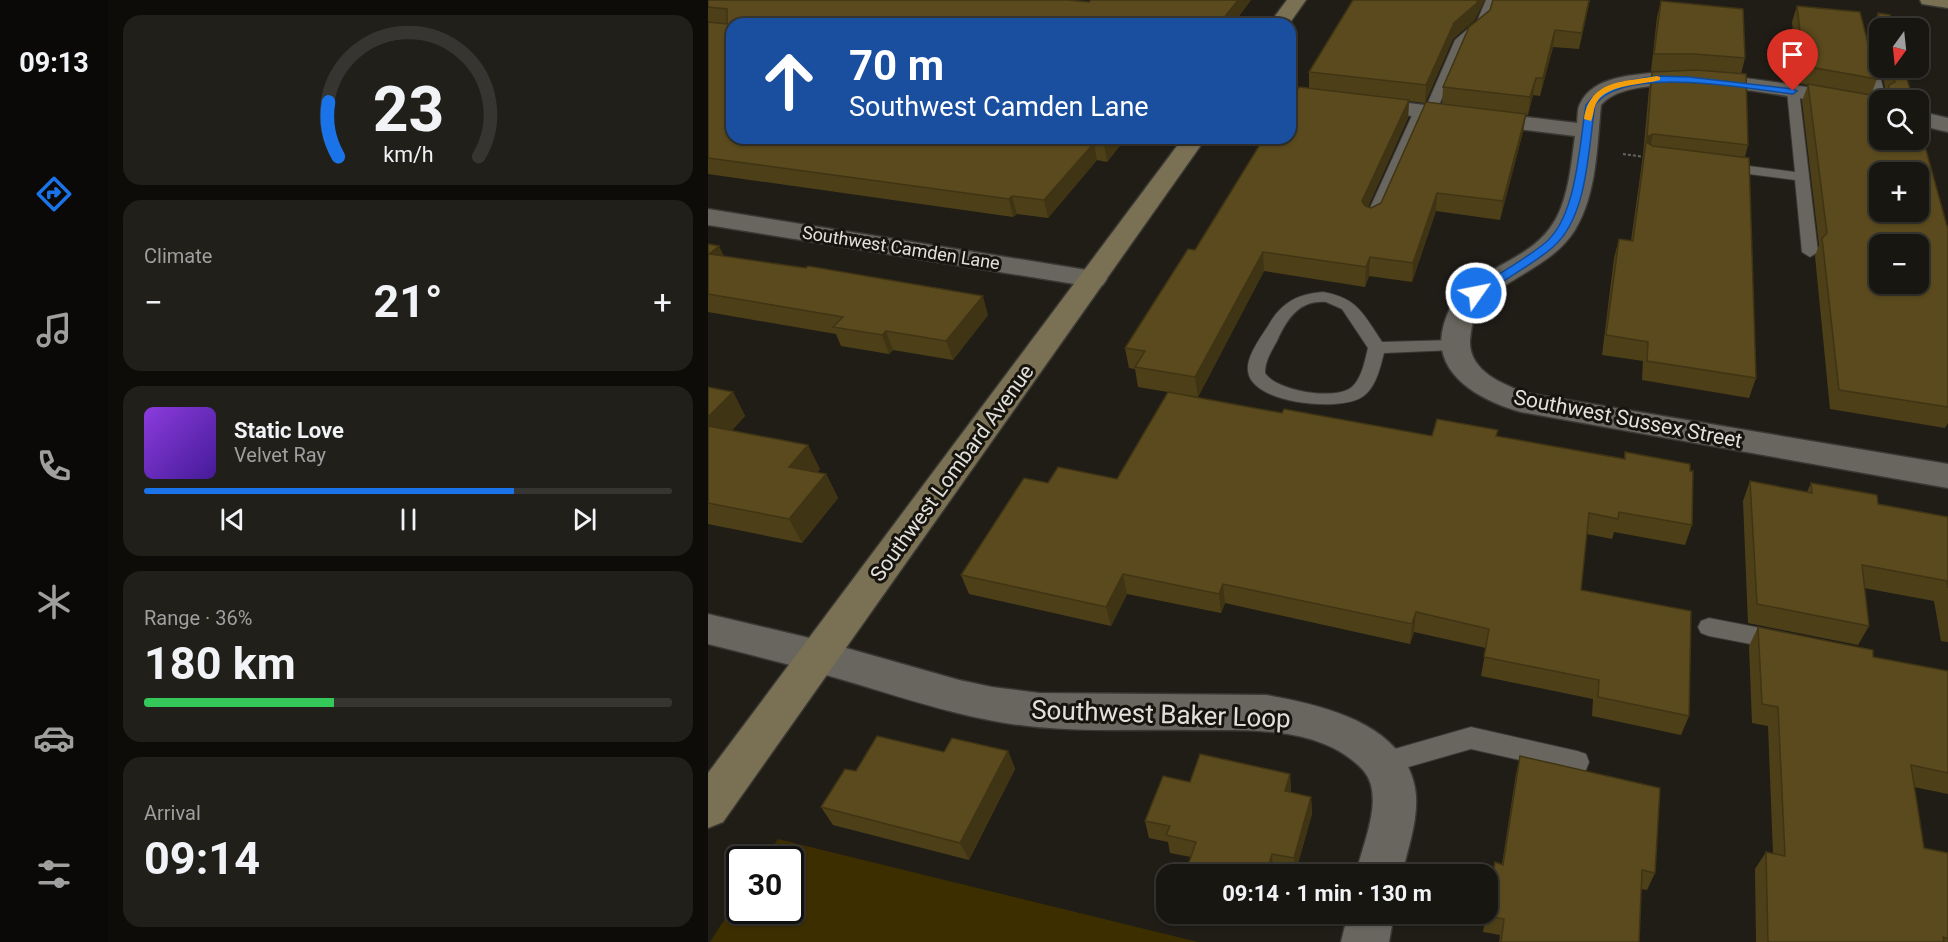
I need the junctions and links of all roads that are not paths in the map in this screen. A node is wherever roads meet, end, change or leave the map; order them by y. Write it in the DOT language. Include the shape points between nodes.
graph roads {
  1 [pos="1297,0"];
  2 [pos="1491,0"];
  3 [pos="1929,0"];
  4 [pos="1948,2"];
  5 [pos="1284,18"];
  6 [pos="1866,44"];
  7 [pos="1877,90"];
  8 [pos="1793,91"];
  9 [pos="1296,96"];
  10 [pos="1869,106"];
  11 [pos="1425,111"];
  12 [pos="1929,121"];
  13 [pos="1948,125"];
  14 [pos="1586,131"];
  15 [pos="1191,144"];
  16 [pos="1649,158"];
  17 [pos="1802,177"];
  18 [pos="708,217"];
  19 [pos="1371,221"];
  20 [pos="1810,252"];
  21 [pos="1093,279"];
  22 [pos="1454,345"];
  23 [pos="1377,348"];
  24 [pos="1948,476"];
  25 [pos="1709,627"];
  26 [pos="708,629"];
  27 [pos="1800,645"];
  28 [pos="818,656"];
  29 [pos="1577,762"];
  30 [pos="1384,763"];
  31 [pos="708,808"];
  32 [pos="1381,864"];
  33 [pos="1369,924"];
  34 [pos="1365,942"];
  1 -- 5 [label="street"];
  2 -- 11 [label="lane" via="1482,23 1461,40"];
  3 -- 4 [label="street"];
  6 -- 7 [label="lane"];
  8 -- 10 [label="street"];
  8 -- 14 [label="street" via="1689,79 1632,82 1608,88 1597,96 1590,105"];
  8 -- 17 [label="lane"];
  9 -- 11 [label="street"];
  11 -- 14 [label="street"];
  11 -- 19 [label="lane"];
  12 -- 13 [label="street"];
  14 -- 22 [label="street" via="1574,208 1563,229 1549,245 1476,293 1462,310"];
  15 -- 21 [label="street, Southwest Lombard Avenue"];
  16 -- 17 [label="lane"];
  17 -- 20 [label="lane"];
  18 -- 21 [label="street, Southwest Camden Lane"];
  21 -- 28 [label="street, Southwest Lombard Avenue"];
  22 -- 23 [label="lane"];
  22 -- 24 [label="street, Southwest Sussex Street" via="1464,370 1489,390 1521,402"];
  23 -- 23 [label="lane" via="1366,385 1353,396 1313,399 1270,388 1258,378 1256,365 1280,317 1309,297 1330,298 1347,305"];
  25 -- 27 [label="lane"];
  26 -- 28 [label="street, Southwest Baker Loop"];
  28 -- 30 [label="street, Southwest Baker Loop" via="992,704 1039,710 1266,713 1293,717 1333,730"];
  28 -- 31 [label="street, Southwest Lombard Avenue"];
  29 -- 30 [label="lane" via="1471,738"];
  30 -- 32 [label="street" via="1394,788"];
  33 -- 34 [label="street"];
}
